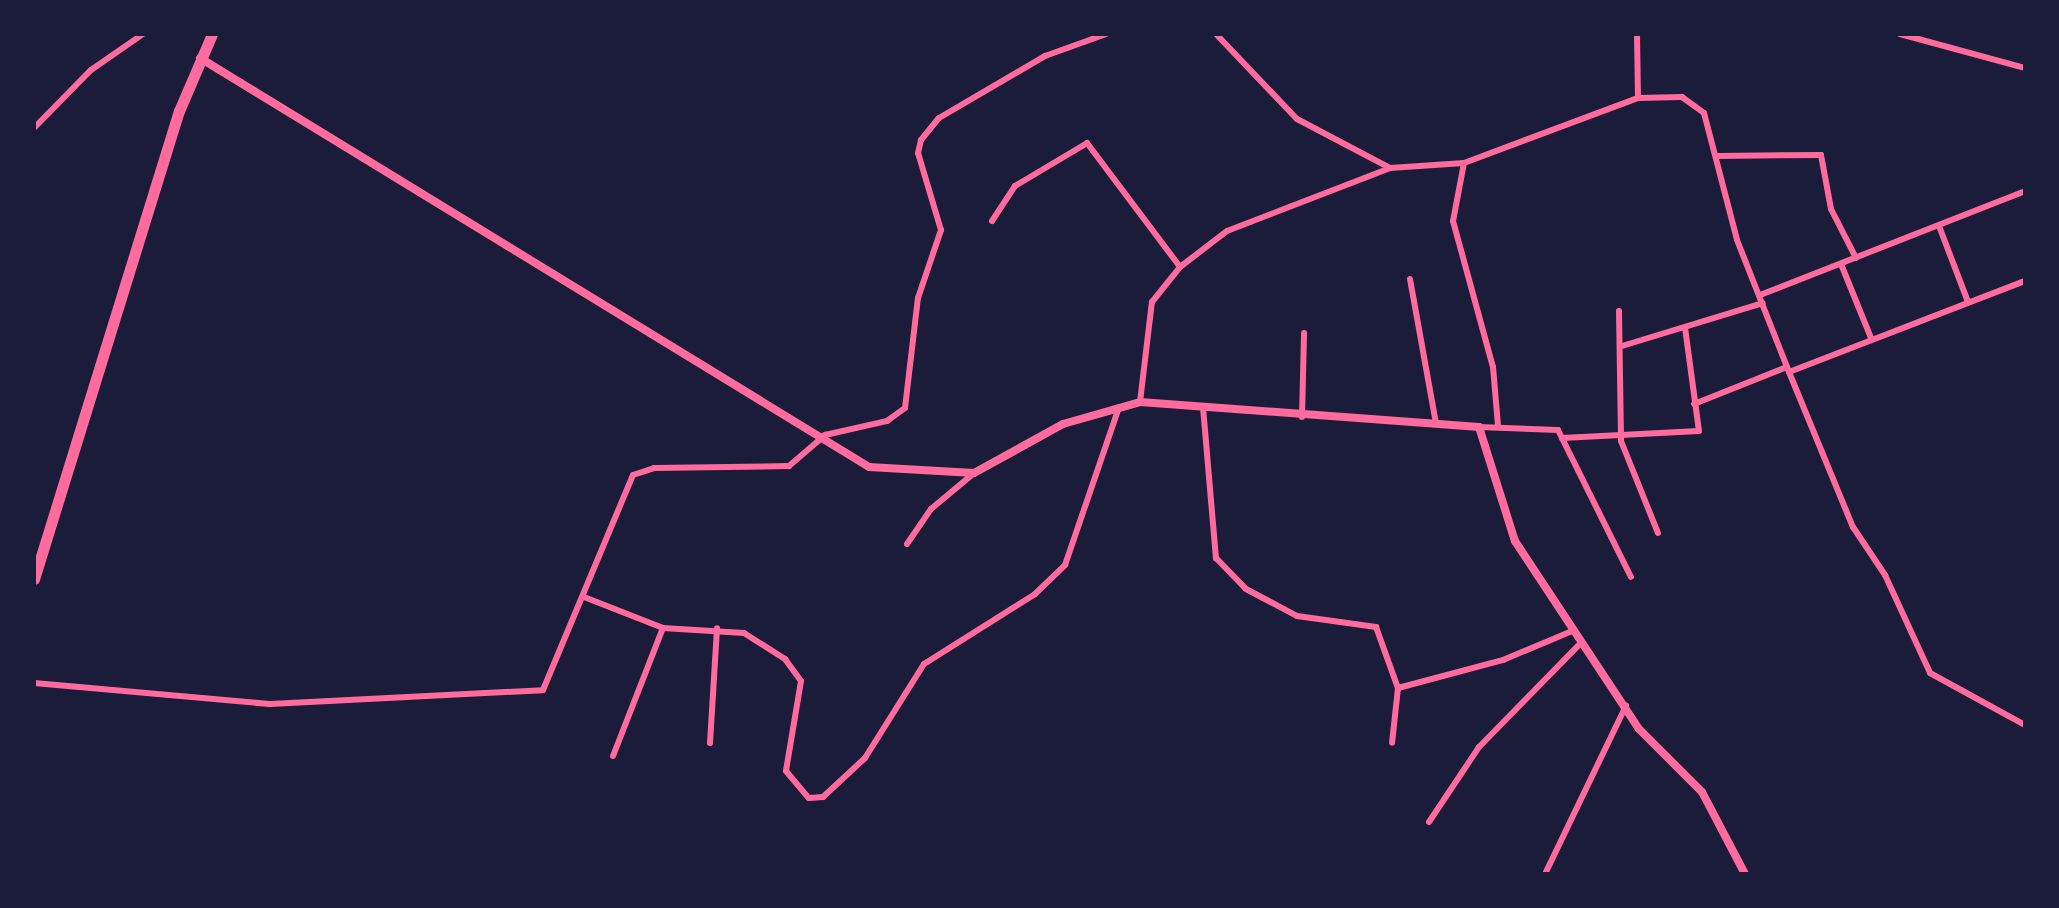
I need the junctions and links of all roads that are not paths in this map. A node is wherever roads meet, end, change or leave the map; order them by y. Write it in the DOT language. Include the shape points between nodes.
graph roads {
  1 [pos="143,34"];
  2 [pos="212,34"];
  3 [pos="1106,34"];
  4 [pos="1216,34"];
  5 [pos="1637,34"];
  6 [pos="1900,34"];
  7 [pos="200,58"];
  8 [pos="2025,68"];
  9 [pos="1638,98"];
  10 [pos="34,128"];
  11 [pos="1718,156"];
  12 [pos="1464,163"];
  13 [pos="1390,168"];
  14 [pos="2025,191"];
  15 [pos="992,221"];
  16 [pos="1939,226"];
  17 [pos="1856,258"];
  18 [pos="1841,264"];
  19 [pos="1180,267"];
  20 [pos="1410,279"];
  21 [pos="2025,281"];
  22 [pos="1762,299"];
  23 [pos="1968,302"];
  24 [pos="1619,311"];
  25 [pos="1685,328"];
  26 [pos="1304,333"];
  27 [pos="1871,338"];
  28 [pos="1622,346"];
  29 [pos="1788,369"];
  30 [pos="1140,402"];
  31 [pos="1694,404"];
  32 [pos="1120,405"];
  33 [pos="1203,407"];
  34 [pos="1302,417"];
  35 [pos="1436,424"];
  36 [pos="1498,425"];
  37 [pos="1479,427"];
  38 [pos="825,435"];
  39 [pos="1562,438"];
  40 [pos="1621,441"];
  41 [pos="974,473"];
  42 [pos="1658,533"];
  43 [pos="907,544"];
  44 [pos="1631,577"];
  45 [pos="34,579"];
  46 [pos="584,597"];
  47 [pos="663,628"];
  48 [pos="717,628"];
  49 [pos="1572,631"];
  50 [pos="1581,643"];
  51 [pos="34,683"];
  52 [pos="1398,688"];
  53 [pos="1626,706"];
  54 [pos="2025,725"];
  55 [pos="710,743"];
  56 [pos="1392,743"];
  57 [pos="613,756"];
  58 [pos="1429,822"];
  59 [pos="1545,874"];
  60 [pos="1745,874"];
  1 -- 10 [label="street" via="91,70"];
  2 -- 7 [label="highway"];
  3 -- 38 [label="street" via="1045,56 929,129 918,153 941,230 918,298 908,403 892,418"];
  4 -- 13 [label="street" via="1297,119"];
  5 -- 9 [label="street"];
  6 -- 8 [label="street"];
  7 -- 38 [label="street"];
  7 -- 45 [label="highway"];
  9 -- 11 [label="street" via="1682,97 1699,106"];
  9 -- 12 [label="street"];
  11 -- 17 [label="street" via="1821,155 1831,209"];
  11 -- 22 [label="street" via="1730,220"];
  12 -- 13 [label="street"];
  12 -- 36 [label="street" via="1453,221 1493,367"];
  13 -- 19 [label="street" via="1227,231"];
  14 -- 16 [label="street"];
  15 -- 19 [label="street" via="1015,186 1089,143"];
  16 -- 17 [label="street"];
  16 -- 23 [label="street"];
  17 -- 18 [label="street"];
  18 -- 22 [label="street"];
  18 -- 27 [label="street"];
  19 -- 30 [label="street" via="1148,313"];
  20 -- 35 [label="street"];
  21 -- 23 [label="street"];
  22 -- 25 [label="street"];
  22 -- 29 [label="street"];
  23 -- 27 [label="street"];
  24 -- 28 [label="street"];
  25 -- 28 [label="street"];
  25 -- 31 [label="street"];
  26 -- 34 [label="street"];
  27 -- 29 [label="street"];
  28 -- 40 [label="street"];
  29 -- 31 [label="street"];
  29 -- 54 [label="street" via="1853,527 1885,575 1930,673"];
  30 -- 32 [label="street"];
  30 -- 33 [label="street"];
  31 -- 40 [label="street" via="1699,431"];
  32 -- 41 [label="street" via="1063,424"];
  32 -- 48 [label="street" via="1065,565 1035,594 924,664 840,790 809,798 786,771 801,711 801,681 791,666 757,638"];
  33 -- 34 [label="street"];
  33 -- 52 [label="street" via="1206,517 1216,558 1246,589 1297,616 1376,627"];
  34 -- 35 [label="street"];
  35 -- 37 [label="street"];
  36 -- 37 [label="street"];
  36 -- 39 [label="street" via="1552,427"];
  37 -- 49 [label="street" via="1508,528"];
  38 -- 41 [label="street" via="869,467"];
  38 -- 46 [label="street" via="789,466 654,468 633,475 600,542"];
  39 -- 40 [label="street"];
  39 -- 44 [label="street"];
  40 -- 42 [label="street"];
  41 -- 43 [label="street" via="931,509"];
  46 -- 47 [label="street"];
  46 -- 51 [label="street" via="547,687 529,694 270,704"];
  47 -- 48 [label="street"];
  47 -- 57 [label="street"];
  48 -- 55 [label="street"];
  49 -- 50 [label="street"];
  49 -- 52 [label="street" via="1503,660"];
  50 -- 53 [label="street"];
  50 -- 58 [label="street" via="1479,747"];
  52 -- 56 [label="street"];
  53 -- 59 [label="street"];
  53 -- 60 [label="street" via="1702,792"];
}
